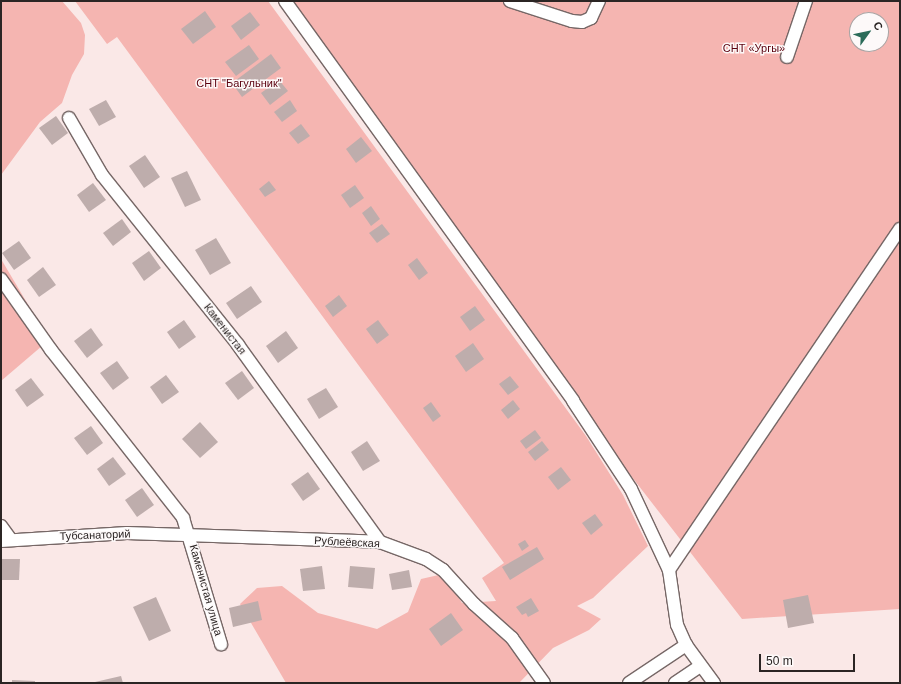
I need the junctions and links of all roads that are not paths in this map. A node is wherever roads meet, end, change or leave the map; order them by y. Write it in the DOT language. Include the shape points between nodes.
graph roads {
  1 [pos="285,1"];
  2 [pos="510,1"];
  3 [pos="599,1"];
  4 [pos="806,1"];
  5 [pos="787,57"];
  6 [pos="69,118"];
  7 [pos="900,229"];
  8 [pos="1,279"];
  9 [pos="1,526"];
  10 [pos="190,535"];
  11 [pos="6,540"];
  12 [pos="380,542"];
  13 [pos="670,570"];
  14 [pos="221,644"];
  15 [pos="686,645"];
  16 [pos="700,666"];
  17 [pos="681,681"];
  18 [pos="544,683"];
  19 [pos="629,683"];
  20 [pos="714,683"];
  1 -- 13 [label="street" via="573,401 631,489"];
  2 -- 3 [label="street" via="582,22 591,18"];
  4 -- 5 [label="street"];
  6 -- 12 [label="street, Каменистая" via="102,175 238,345"];
  7 -- 13 [label="street"];
  8 -- 10 [label="street" via="51,350 173,503 184,518"];
  9 -- 11 [label="street"];
  10 -- 11 [label="street, Тубсанаторий" via="127,533"];
  10 -- 12 [label="street, Рублеёвская"];
  10 -- 14 [label="street, Каменистая улица"];
  12 -- 18 [label="street, Рублеёвская" via="426,559 443,570 474,604 512,638"];
  13 -- 15 [label="street" via="677,625"];
  15 -- 16 [label="street"];
  15 -- 19 [label="street"];
  16 -- 17 [label="street"];
  16 -- 20 [label="street"];
}
